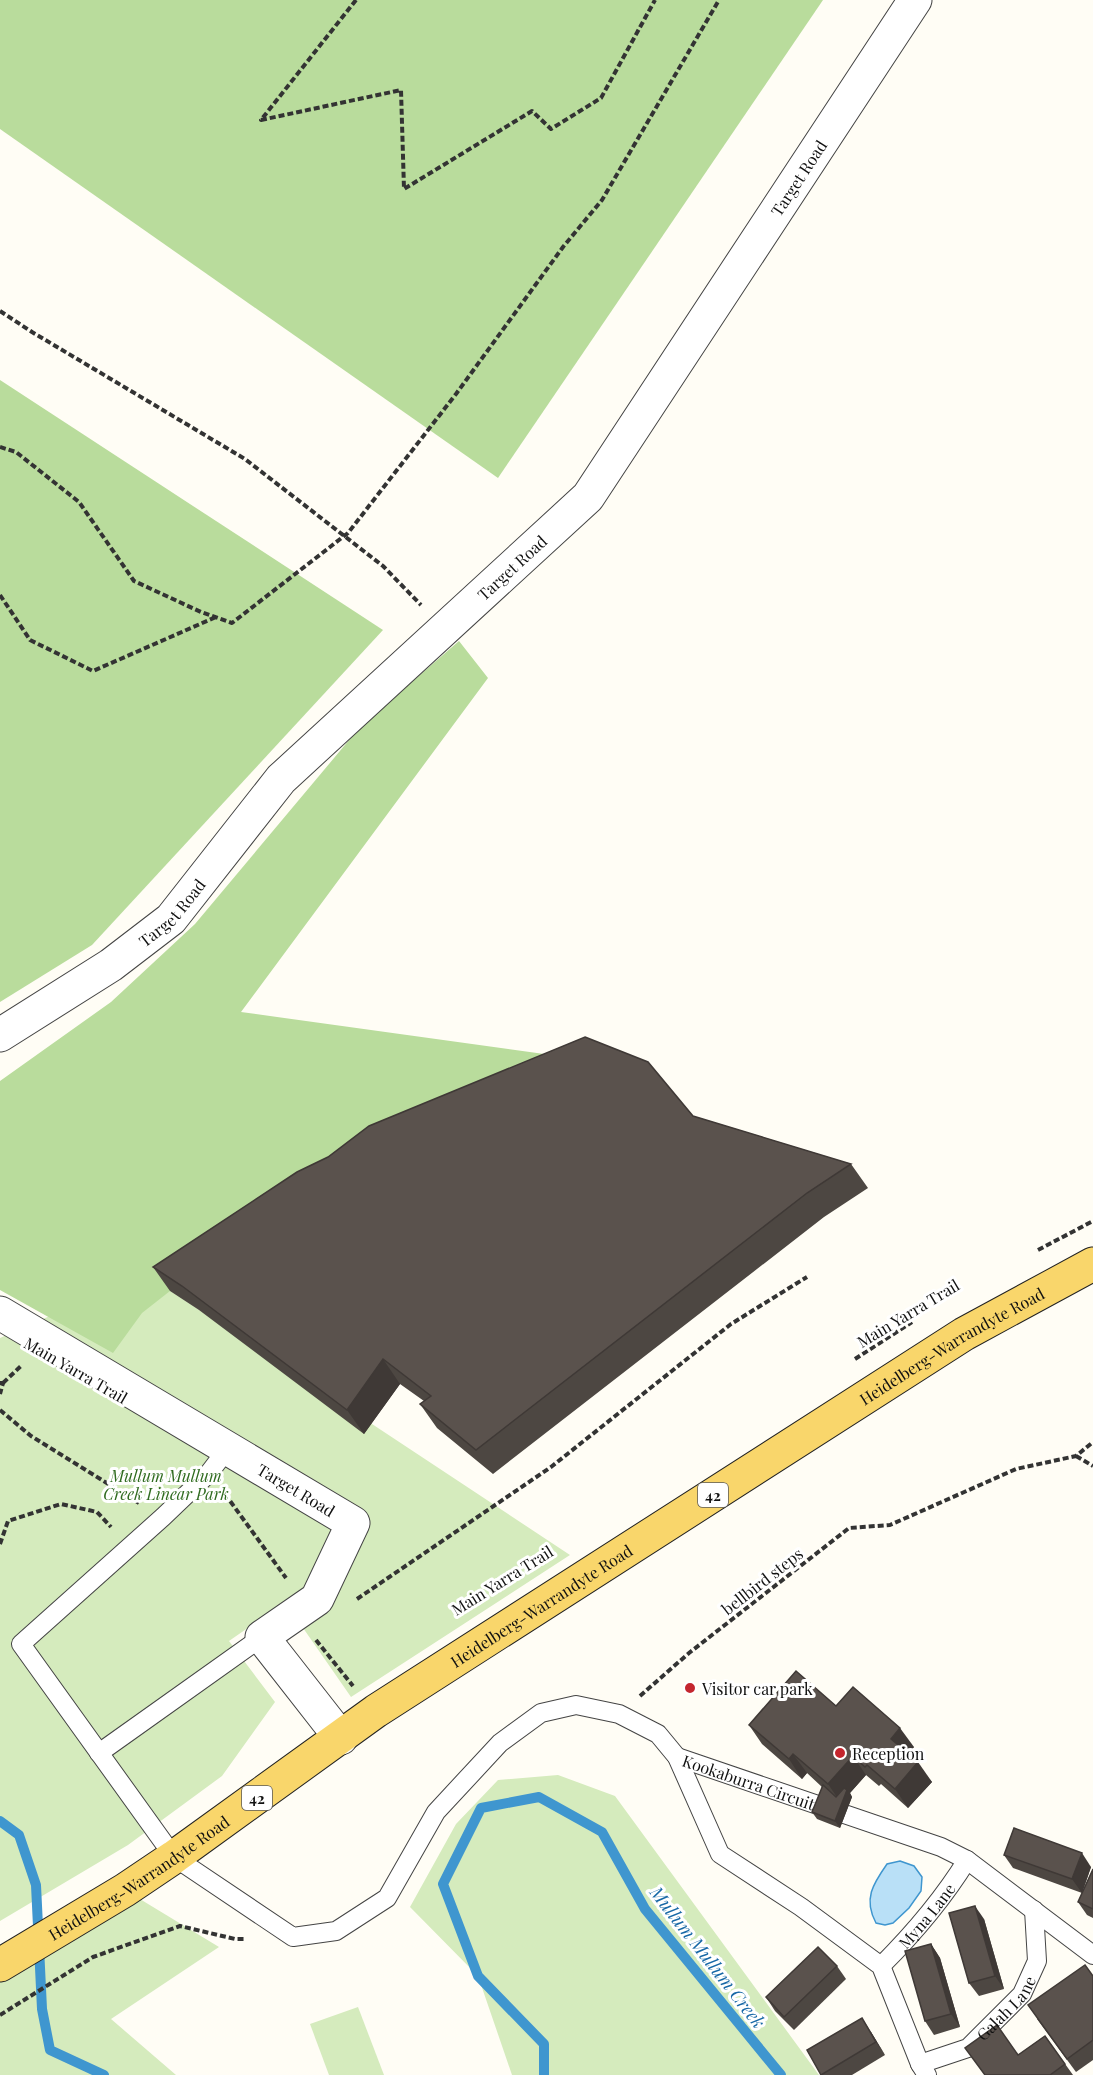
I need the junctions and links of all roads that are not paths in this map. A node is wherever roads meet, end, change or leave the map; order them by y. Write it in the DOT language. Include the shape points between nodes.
graph roads {
  1 [pos="915,0"];
  2 [pos="0,1035"];
  3 [pos="1093,1264"];
  4 [pos="0,1313"];
  5 [pos="218,1461"];
  6 [pos="262,1637"];
  7 [pos="341,1738"];
  8 [pos="99,1754"];
  9 [pos="677,1757"];
  10 [pos="174,1857"];
  11 [pos="967,1860"];
  12 [pos="1034,1910"];
  13 [pos="1093,1954"];
  14 [pos="0,1965"];
  15 [pos="880,1966"];
  16 [pos="924,2069"];
  1 -- 2 [label="street, Target Road" via="588,497 281,779 171,919 111,965"];
  3 -- 7 [label="main road, Heidelberg-Warrandyte Road / 42" via="954,1340 376,1711"];
  4 -- 5 [label="street, Target Road"];
  5 -- 6 [label="street, Target Road" via="353,1523 317,1599"];
  5 -- 8 [label="lane" via="163,1517 21,1644"];
  6 -- 7 [label="street"];
  6 -- 8 [label="lane"];
  7 -- 10 [label="main road, Heidelberg-Warrandyte Road / 42"];
  8 -- 10 [label="lane"];
  9 -- 10 [label="lane" via="658,1734 619,1714 576,1705 541,1713 500,1743 436,1812 387,1898 336,1931 293,1937"];
  9 -- 11 [label="lane, Kookaburra Circuit" via="941,1847"];
  9 -- 15 [label="lane, Kookaburra Circuit" via="720,1854 801,1907"];
  10 -- 14 [label="main road, Heidelberg-Warrandyte Road / 42"];
  11 -- 12 [label="lane, Kookaburra Circuit"];
  11 -- 15 [label="lane, Myna Lane" via="951,1887"];
  12 -- 13 [label="lane, Kookaburra Circuit"];
  12 -- 16 [label="lane, Galah Lane" via="1037,1961 1022,1994 969,2048"];
  15 -- 16 [label="lane"];
}
